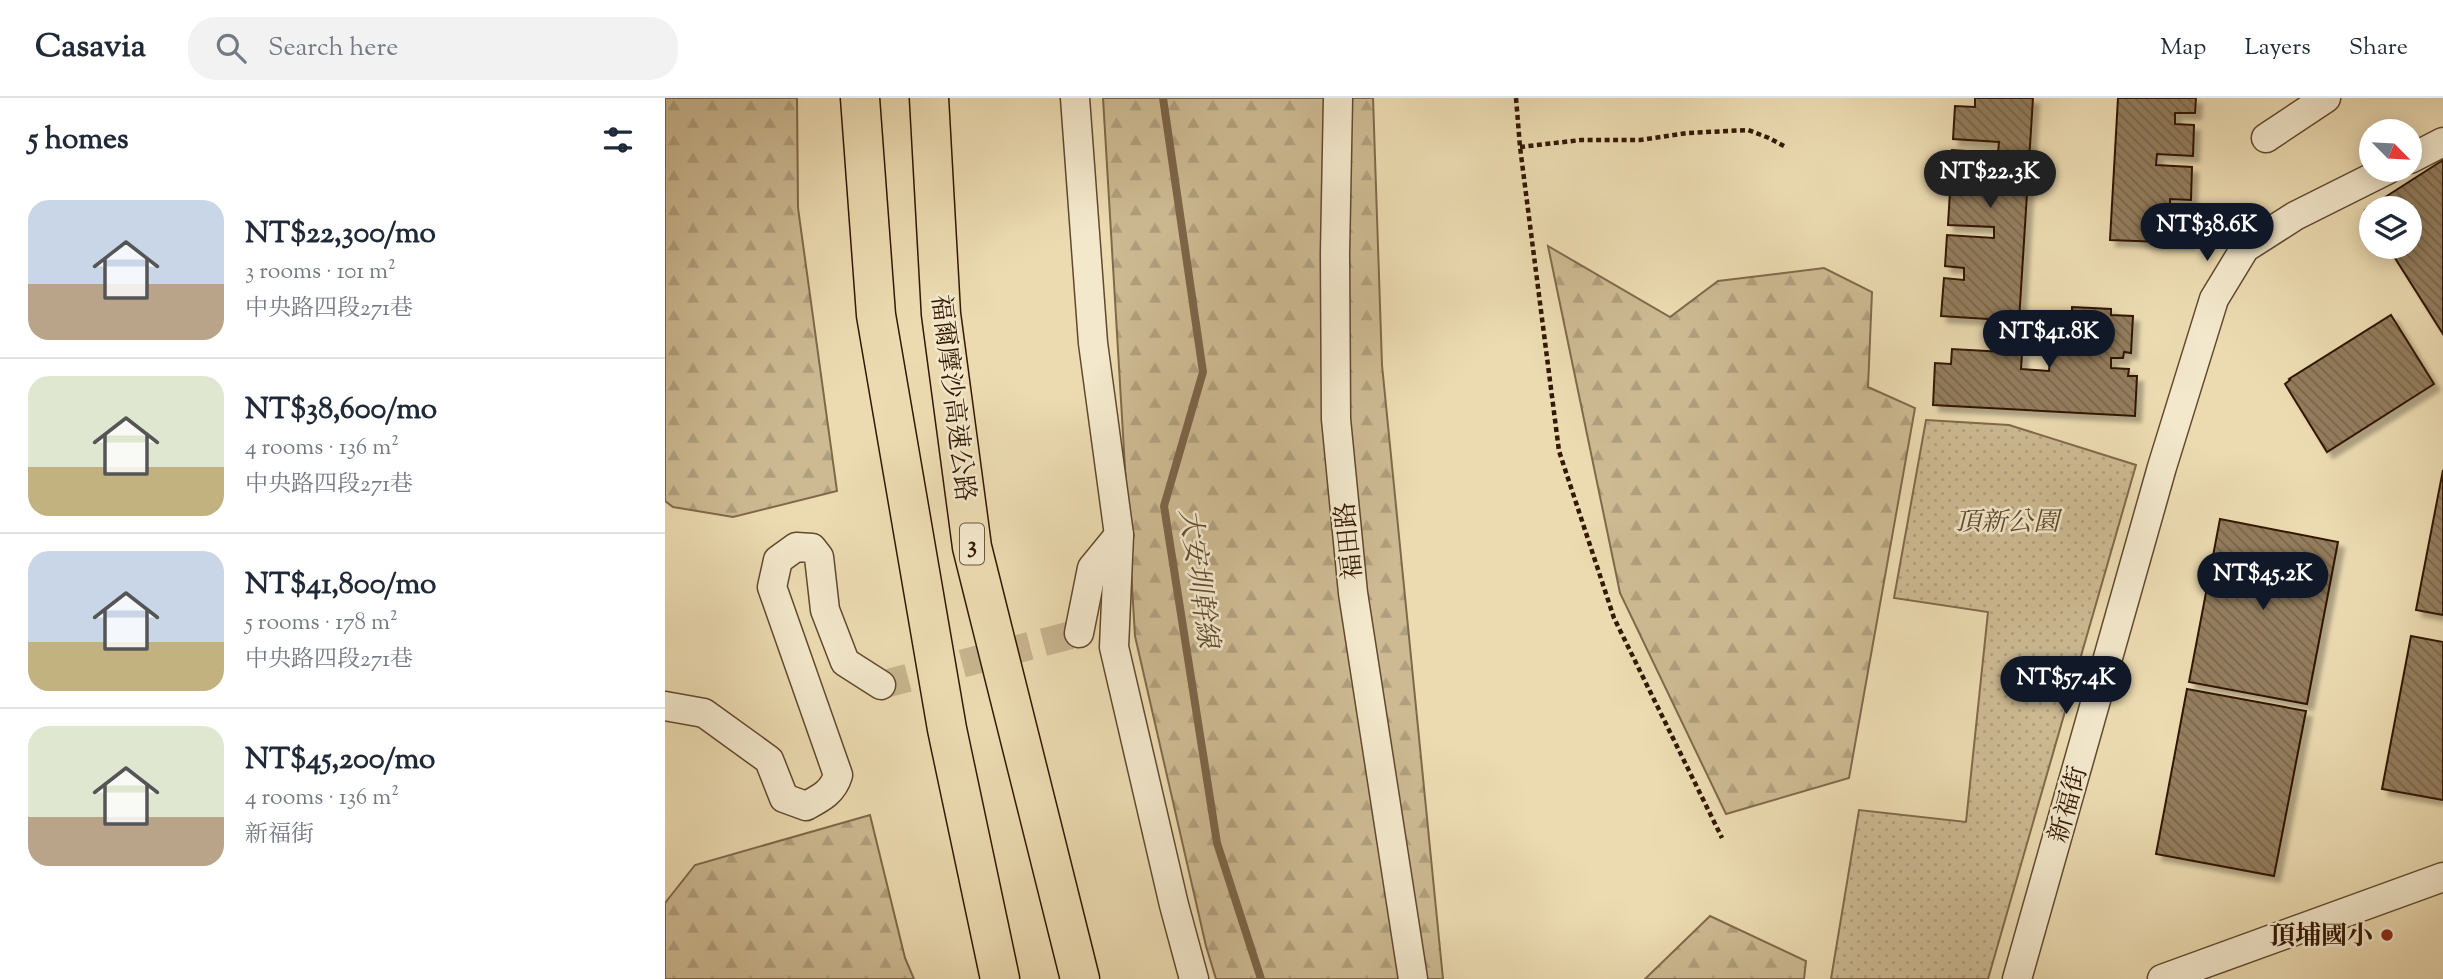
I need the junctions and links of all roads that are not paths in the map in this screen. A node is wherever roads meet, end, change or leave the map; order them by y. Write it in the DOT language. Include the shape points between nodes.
graph roads {
  1 [pos="860,98"];
  2 [pos="929,98"];
  3 [pos="1075,98"];
  4 [pos="1338,98"];
  5 [pos="2326,98"];
  6 [pos="2266,138"];
  7 [pos="2443,142"];
  8 [pos="2422,153"];
  9 [pos="2363,182"];
  10 [pos="1119,536"];
  11 [pos="1079,633"];
  12 [pos="881,685"];
  13 [pos="665,706"];
  14 [pos="2443,877"];
  15 [pos="1000,979"];
  16 [pos="1080,979"];
  17 [pos="1194,979"];
  18 [pos="1413,979"];
  19 [pos="2017,979"];
  20 [pos="2162,979"];
  1 -- 15 [label="highway, 3" via="876,316 947,729"];
  2 -- 16 [label="highway, 福爾摩沙高速公路 / 3" via="941,314 972,547"];
  3 -- 10 [label="street" via="1093,343"];
  4 -- 18 [label="street, 福田路" via="1336,419 1353,593"];
  5 -- 6 [label="street"];
  7 -- 8 [label="street"];
  9 -- 19 [label="street, 新福街" via="2295,216 2245,248 2214,299"];
  10 -- 11 [label="street" via="1092,568"];
  10 -- 17 [label="street" via="1114,647"];
  12 -- 13 [label="street" via="845,662 825,610 819,557 812,548 796,547 778,560 772,587 838,775 836,783 806,806 785,798 768,760 704,713"];
  14 -- 20 [label="street"];
}
